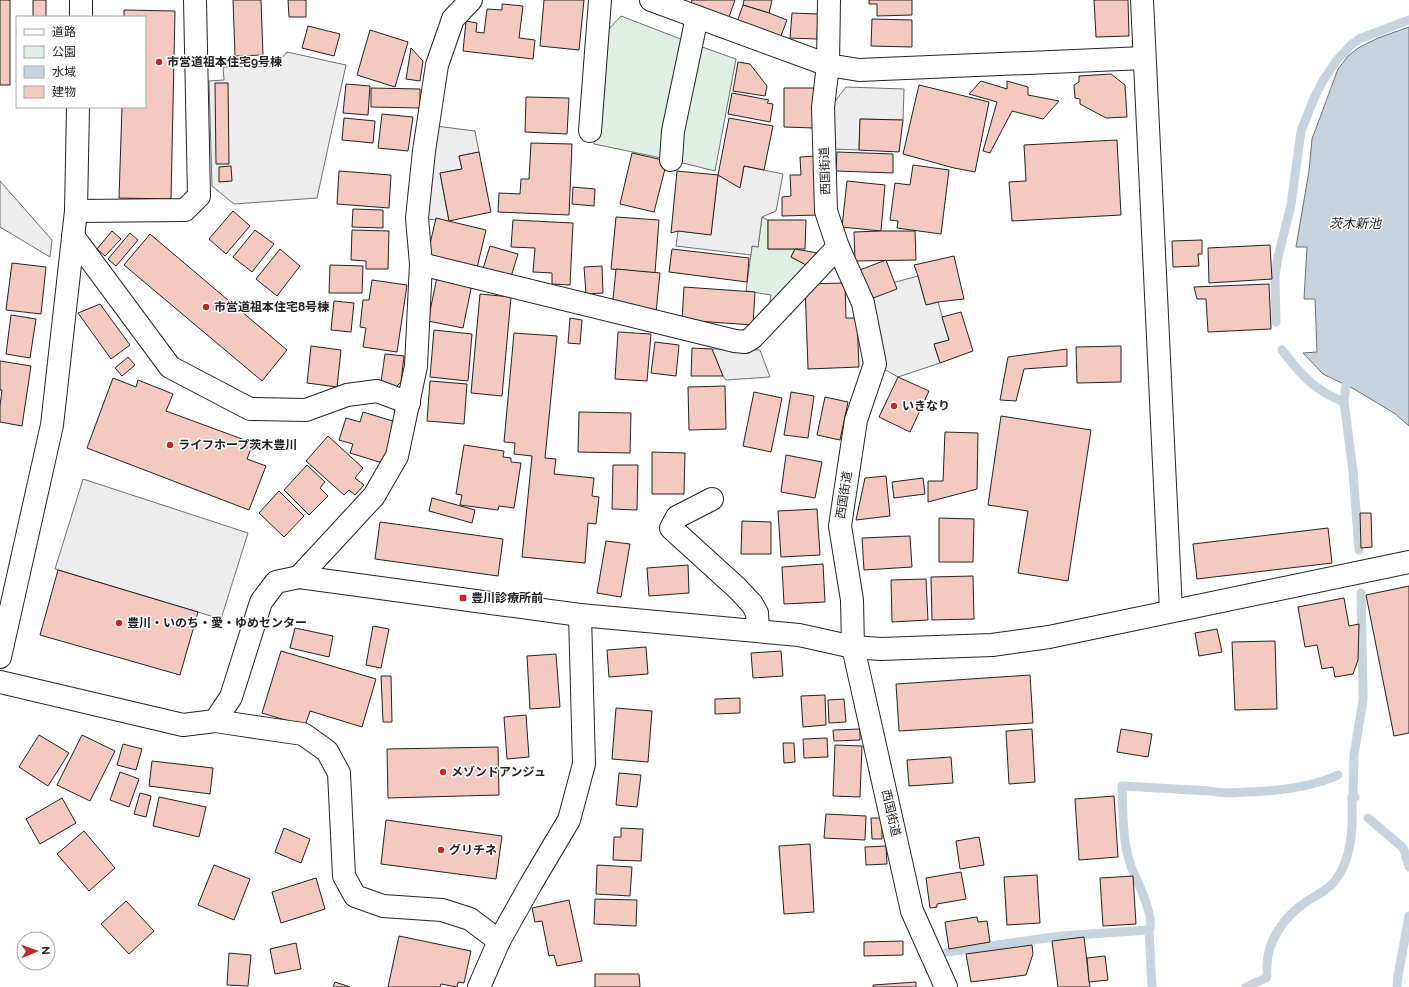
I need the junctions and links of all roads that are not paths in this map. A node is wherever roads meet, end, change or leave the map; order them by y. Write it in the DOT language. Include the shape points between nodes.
graph roads {
  1 [pos="81,0"];
  2 [pos="195,0"];
  3 [pos="471,0"];
  4 [pos="600,0"];
  5 [pos="651,0"];
  6 [pos="829,0"];
  7 [pos="1142,0"];
  8 [pos="81,16"];
  9 [pos="697,17"];
  10 [pos="1144,58"];
  11 [pos="828,65"];
  12 [pos="78,108"];
  13 [pos="590,131"];
  14 [pos="671,160"];
  15 [pos="76,211"];
  16 [pos="73,236"];
  17 [pos="838,247"];
  18 [pos="421,264"];
  19 [pos="408,403"];
  20 [pos="712,499"];
  21 [pos="1409,562"];
  22 [pos="299,577"];
  23 [pos="1171,611"];
  24 [pos="580,615"];
  25 [pos="758,631"];
  26 [pos="853,647"];
  27 [pos="0,657"];
  28 [pos="0,682"];
  29 [pos="215,721"];
  30 [pos="499,941"];
  31 [pos="479,987"];
  32 [pos="946,987"];
  1 -- 8 [label="street"];
  2 -- 15 [label="street" via="198,196 184,210"];
  3 -- 18 [label="street" via="453,19 437,65 417,218"];
  4 -- 13 [label="street"];
  5 -- 9 [label="street"];
  6 -- 11 [label="street, 西国街道"];
  7 -- 10 [label="street"];
  9 -- 11 [label="street"];
  9 -- 14 [label="street" via="673,131"];
  10 -- 11 [label="street" via="859,70"];
  10 -- 23 [label="street"];
  11 -- 17 [label="street, 西国街道" via="823,107 826,211"];
  12 -- 15 [label="street"];
  15 -- 16 [label="street"];
  16 -- 19 [label="street" via="170,367 250,409 306,410 347,396 377,391"];
  16 -- 27 [label="street" via="52,425"];
  17 -- 18 [label="street" via="752,338 745,342"];
  17 -- 26 [label="street, 西国街道" via="863,303 875,364 856,420 840,526 852,600"];
  18 -- 19 [label="street" via="416,366"];
  19 -- 22 [label="street" via="397,456 374,496"];
  20 -- 25 [label="street" via="677,516 671,528 752,604 757,613"];
  21 -- 23 [label="street"];
  22 -- 24 [label="street"];
  22 -- 29 [label="street" via="276,582 260,602 232,697"];
  23 -- 26 [label="street" via="992,645 881,649"];
  24 -- 25 [label="street"];
  24 -- 30 [label="street" via="584,764 569,820"];
  25 -- 26 [label="street" via="799,635"];
  26 -- 32 [label="street, 西国街道" via="912,911"];
  28 -- 29 [label="street" via="183,725"];
  29 -- 30 [label="street" via="303,734 326,751 339,773 344,876 355,896 383,906 442,910 470,919"];
  30 -- 31 [label="street"];
}
